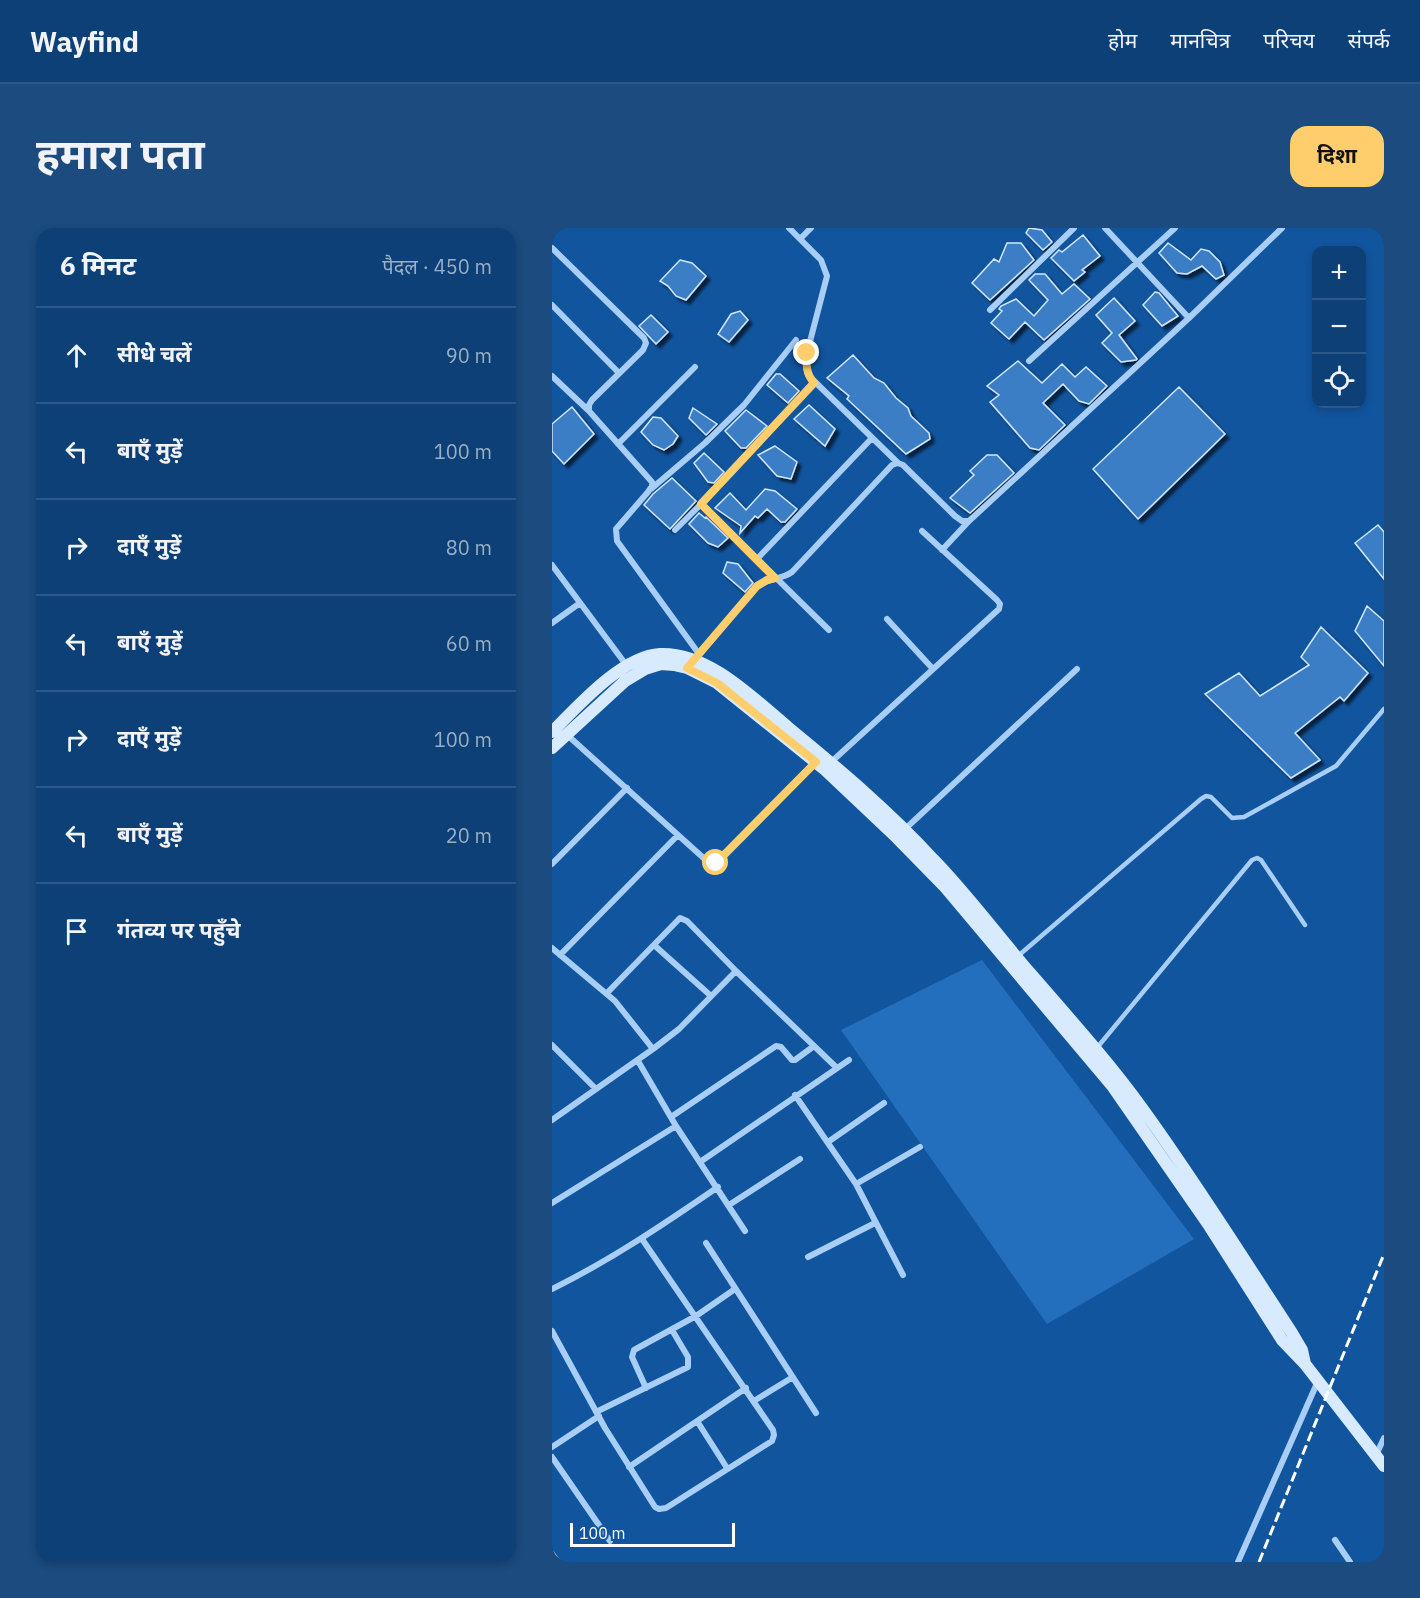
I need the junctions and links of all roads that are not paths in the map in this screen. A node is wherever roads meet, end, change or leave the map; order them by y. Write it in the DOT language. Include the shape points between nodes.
graph roads {
  1 [pos="789,228"];
  2 [pos="811,228"];
  3 [pos="1074,228"];
  4 [pos="1105,228"];
  5 [pos="1174,228"];
  6 [pos="1282,228"];
  7 [pos="800,239"];
  8 [pos="553,251"];
  9 [pos="1138,263"];
  10 [pos="552,305"];
  11 [pos="990,310"];
  12 [pos="1189,318"];
  13 [pos="796,340"];
  14 [pos="1029,361"];
  15 [pos="695,367"];
  16 [pos="619,373"];
  17 [pos="552,376"];
  18 [pos="814,383"];
  19 [pos="589,411"];
  20 [pos="872,438"];
  21 [pos="618,444"];
  22 [pos="898,463"];
  23 [pos="648,492"];
  24 [pos="701,504"];
  25 [pos="969,521"];
  26 [pos="675,530"];
  27 [pos="922,531"];
  28 [pos="942,550"];
  29 [pos="757,559"];
  30 [pos="552,565"];
  31 [pos="775,578"];
  32 [pos="580,603"];
  33 [pos="887,619"];
  34 [pos="552,623"];
  35 [pos="829,630"];
  36 [pos="694,660"];
  37 [pos="627,666"];
  38 [pos="933,669"];
  39 [pos="1077,669"];
  40 [pos="1384,709"];
  41 [pos="557,727"];
  42 [pos="552,748"];
  43 [pos="823,765"];
  44 [pos="627,788"];
  45 [pos="901,834"];
  46 [pos="678,835"];
  47 [pos="552,864"];
  48 [pos="1305,925"];
  49 [pos="654,945"];
  50 [pos="552,948"];
  51 [pos="560,955"];
  52 [pos="1013,960"];
  53 [pos="736,971"];
  54 [pos="607,993"];
  55 [pos="711,996"];
  56 [pos="552,1045"];
  57 [pos="814,1046"];
  58 [pos="653,1049"];
  59 [pos="1092,1053"];
  60 [pos="849,1060"];
  61 [pos="638,1061"];
  62 [pos="837,1068"];
  63 [pos="596,1089"];
  64 [pos="795,1095"];
  65 [pos="884,1103"];
  66 [pos="671,1117"];
  67 [pos="552,1120"];
  68 [pos="676,1126"];
  69 [pos="828,1142"];
  70 [pos="920,1147"];
  71 [pos="800,1159"];
  72 [pos="700,1161"];
  73 [pos="856,1184"];
  74 [pos="718,1187"];
  75 [pos="552,1203"];
  76 [pos="729,1205"];
  77 [pos="875,1223"];
  78 [pos="745,1231"];
  79 [pos="642,1239"];
  80 [pos="706,1244"];
  81 [pos="808,1257"];
  82 [pos="903,1275"];
  83 [pos="552,1289"];
  84 [pos="735,1289"];
  85 [pos="696,1316"];
  86 [pos="672,1330"];
  87 [pos="553,1334"];
  88 [pos="793,1377"];
  89 [pos="1318,1380"];
  90 [pos="646,1388"];
  91 [pos="746,1388"];
  92 [pos="754,1401"];
  93 [pos="816,1413"];
  94 [pos="597,1414"];
  95 [pos="697,1421"];
  96 [pos="1384,1438"];
  97 [pos="552,1447"];
  98 [pos="1376,1455"];
  99 [pos="552,1457"];
  100 [pos="1384,1466"];
  101 [pos="629,1467"];
  102 [pos="728,1468"];
  103 [pos="1335,1540"];
  104 [pos="610,1541"];
  105 [pos="552,1554"];
  106 [pos="558,1562"];
  107 [pos="1238,1562"];
  108 [pos="1350,1562"];
  1 -- 7 [label="street"];
  2 -- 7 [label="street"];
  3 -- 11 [label="street"];
  4 -- 9 [label="street"];
  5 -- 9 [label="street"];
  6 -- 12 [label="street"];
  7 -- 18 [label="street" via="821,260 827,276 807,359 808,375"];
  8 -- 16 [label="street" via="644,338 643,350"];
  9 -- 12 [label="street"];
  9 -- 14 [label="street"];
  10 -- 16 [label="street"];
  12 -- 25 [label="street"];
  13 -- 23 [label="street" via="744,405"];
  15 -- 21 [label="street"];
  16 -- 19 [label="street" via="592,400"];
  17 -- 19 [label="street"];
  18 -- 20 [label="street"];
  18 -- 24 [label="street"];
  19 -- 21 [label="street"];
  20 -- 22 [label="street"];
  20 -- 29 [label="street"];
  21 -- 23 [label="street" via="652,482"];
  22 -- 25 [label="street" via="956,516"];
  22 -- 31 [label="street" via="792,572"];
  23 -- 36 [label="street" via="616,529 617,541"];
  24 -- 26 [label="street"];
  24 -- 29 [label="street"];
  25 -- 28 [label="street"];
  27 -- 28 [label="street"];
  28 -- 38 [label="street" via="1000,604 995,614"];
  29 -- 31 [label="street"];
  30 -- 32 [label="street"];
  31 -- 35 [label="street"];
  31 -- 36 [label="street" via="757,586"];
  32 -- 34 [label="street"];
  32 -- 37 [label="street"];
  33 -- 38 [label="street"];
  36 -- 37 [label="main road" via="660,654"];
  36 -- 41 [label="main road" via="645,669"];
  36 -- 43 [label="main road" via="752,697"];
  37 -- 41 [label="main road"];
  38 -- 43 [label="street"];
  39 -- 45 [label="street"];
  40 -- 52 [label="lane" via="1336,765 1244,817 1232,818 1211,797 1201,799"];
  41 -- 42 [label="main road"];
  41 -- 44 [label="street"];
  43 -- 45 [label="main road"];
  43 -- 46 [label="street" via="716,863 708,862"];
  44 -- 46 [label="street"];
  44 -- 47 [label="street"];
  45 -- 52 [label="main road" via="946,873"];
  46 -- 51 [label="street"];
  48 -- 59 [label="lane" via="1261,860 1252,860"];
  49 -- 53 [label="street" via="677,920 684,918"];
  49 -- 54 [label="street"];
  49 -- 55 [label="street"];
  50 -- 51 [label="street"];
  51 -- 54 [label="street"];
  52 -- 59 [label="main road"];
  53 -- 55 [label="street"];
  53 -- 57 [label="street"];
  54 -- 58 [label="street"];
  55 -- 58 [label="street"];
  56 -- 63 [label="street"];
  57 -- 62 [label="street"];
  57 -- 66 [label="street" via="795,1060 776,1046"];
  58 -- 61 [label="street"];
  59 -- 89 [label="main road" via="1142,1108 1226,1242 1297,1341 1305,1364"];
  60 -- 62 [label="street"];
  61 -- 63 [label="street"];
  61 -- 66 [label="street"];
  62 -- 64 [label="street"];
  63 -- 67 [label="street"];
  64 -- 69 [label="street"];
  64 -- 72 [label="street"];
  65 -- 69 [label="street"];
  66 -- 68 [label="street"];
  68 -- 72 [label="street"];
  68 -- 75 [label="street"];
  69 -- 73 [label="street"];
  70 -- 73 [label="street"];
  71 -- 76 [label="street"];
  72 -- 74 [label="street"];
  73 -- 77 [label="street"];
  74 -- 76 [label="street"];
  74 -- 79 [label="street"];
  76 -- 78 [label="street"];
  77 -- 81 [label="street"];
  77 -- 82 [label="street"];
  79 -- 83 [label="street"];
  79 -- 85 [label="street"];
  80 -- 84 [label="street"];
  84 -- 85 [label="street"];
  84 -- 88 [label="street"];
  85 -- 86 [label="street"];
  85 -- 91 [label="street"];
  86 -- 90 [label="street" via="632,1353"];
  86 -- 90 [label="street" via="688,1357 688,1367"];
  87 -- 94 [label="street"];
  88 -- 92 [label="street"];
  88 -- 93 [label="street"];
  89 -- 98 [label="main road"];
  89 -- 107 [label="street"];
  90 -- 94 [label="street"];
  91 -- 92 [label="street"];
  91 -- 95 [label="street"];
  92 -- 102 [label="street" via="774,1436"];
  94 -- 97 [label="street"];
  94 -- 101 [label="street"];
  95 -- 101 [label="street"];
  95 -- 102 [label="street"];
  96 -- 98 [label="street"];
  98 -- 100 [label="main road"];
  99 -- 104 [label="street"];
  101 -- 102 [label="street" via="655,1506 663,1510"];
  103 -- 108 [label="street"];
  105 -- 106 [label="street"];
}
